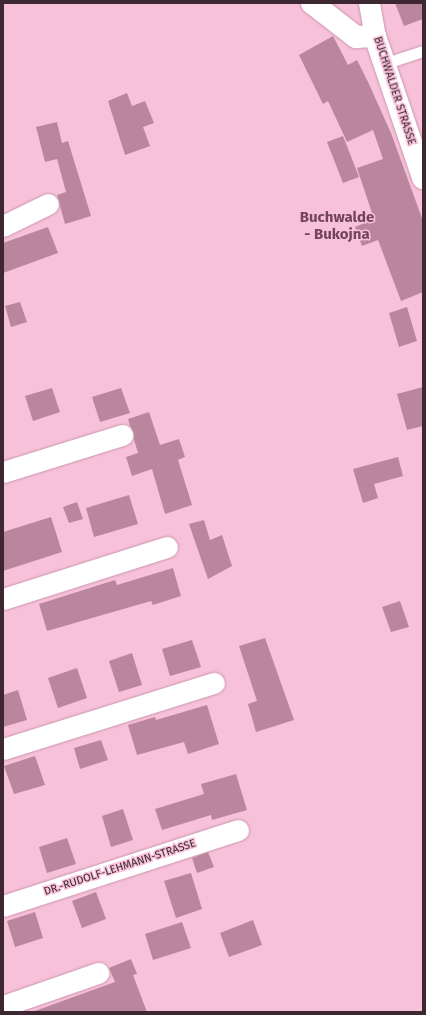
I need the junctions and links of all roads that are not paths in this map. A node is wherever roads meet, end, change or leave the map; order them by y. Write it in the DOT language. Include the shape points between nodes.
graph roads {
  1 [pos="312,3"];
  2 [pos="369,3"];
  3 [pos="375,36"];
  4 [pos="423,51"];
  5 [pos="383,64"];
  6 [pos="423,178"];
  7 [pos="48,204"];
  8 [pos="3,226"];
  9 [pos="122,435"];
  10 [pos="3,472"];
  11 [pos="167,547"];
  12 [pos="3,599"];
  13 [pos="214,684"];
  14 [pos="3,749"];
  15 [pos="238,830"];
  16 [pos="3,906"];
  17 [pos="98,973"];
  18 [pos="3,1006"];
  1 -- 3 [label="street" via="356,37"];
  2 -- 3 [label="street, BUCHWALDER STRASSE"];
  3 -- 5 [label="street, BUCHWALDER STRASSE"];
  4 -- 5 [label="lane"];
  5 -- 6 [label="street, BUCHWALDER STRASSE"];
  7 -- 8 [label="street"];
  9 -- 10 [label="street"];
  11 -- 12 [label="street"];
  13 -- 14 [label="street"];
  15 -- 16 [label="street, DR.-RUDOLF-LEHMANN-STRASSE"];
  17 -- 18 [label="street"];
}
